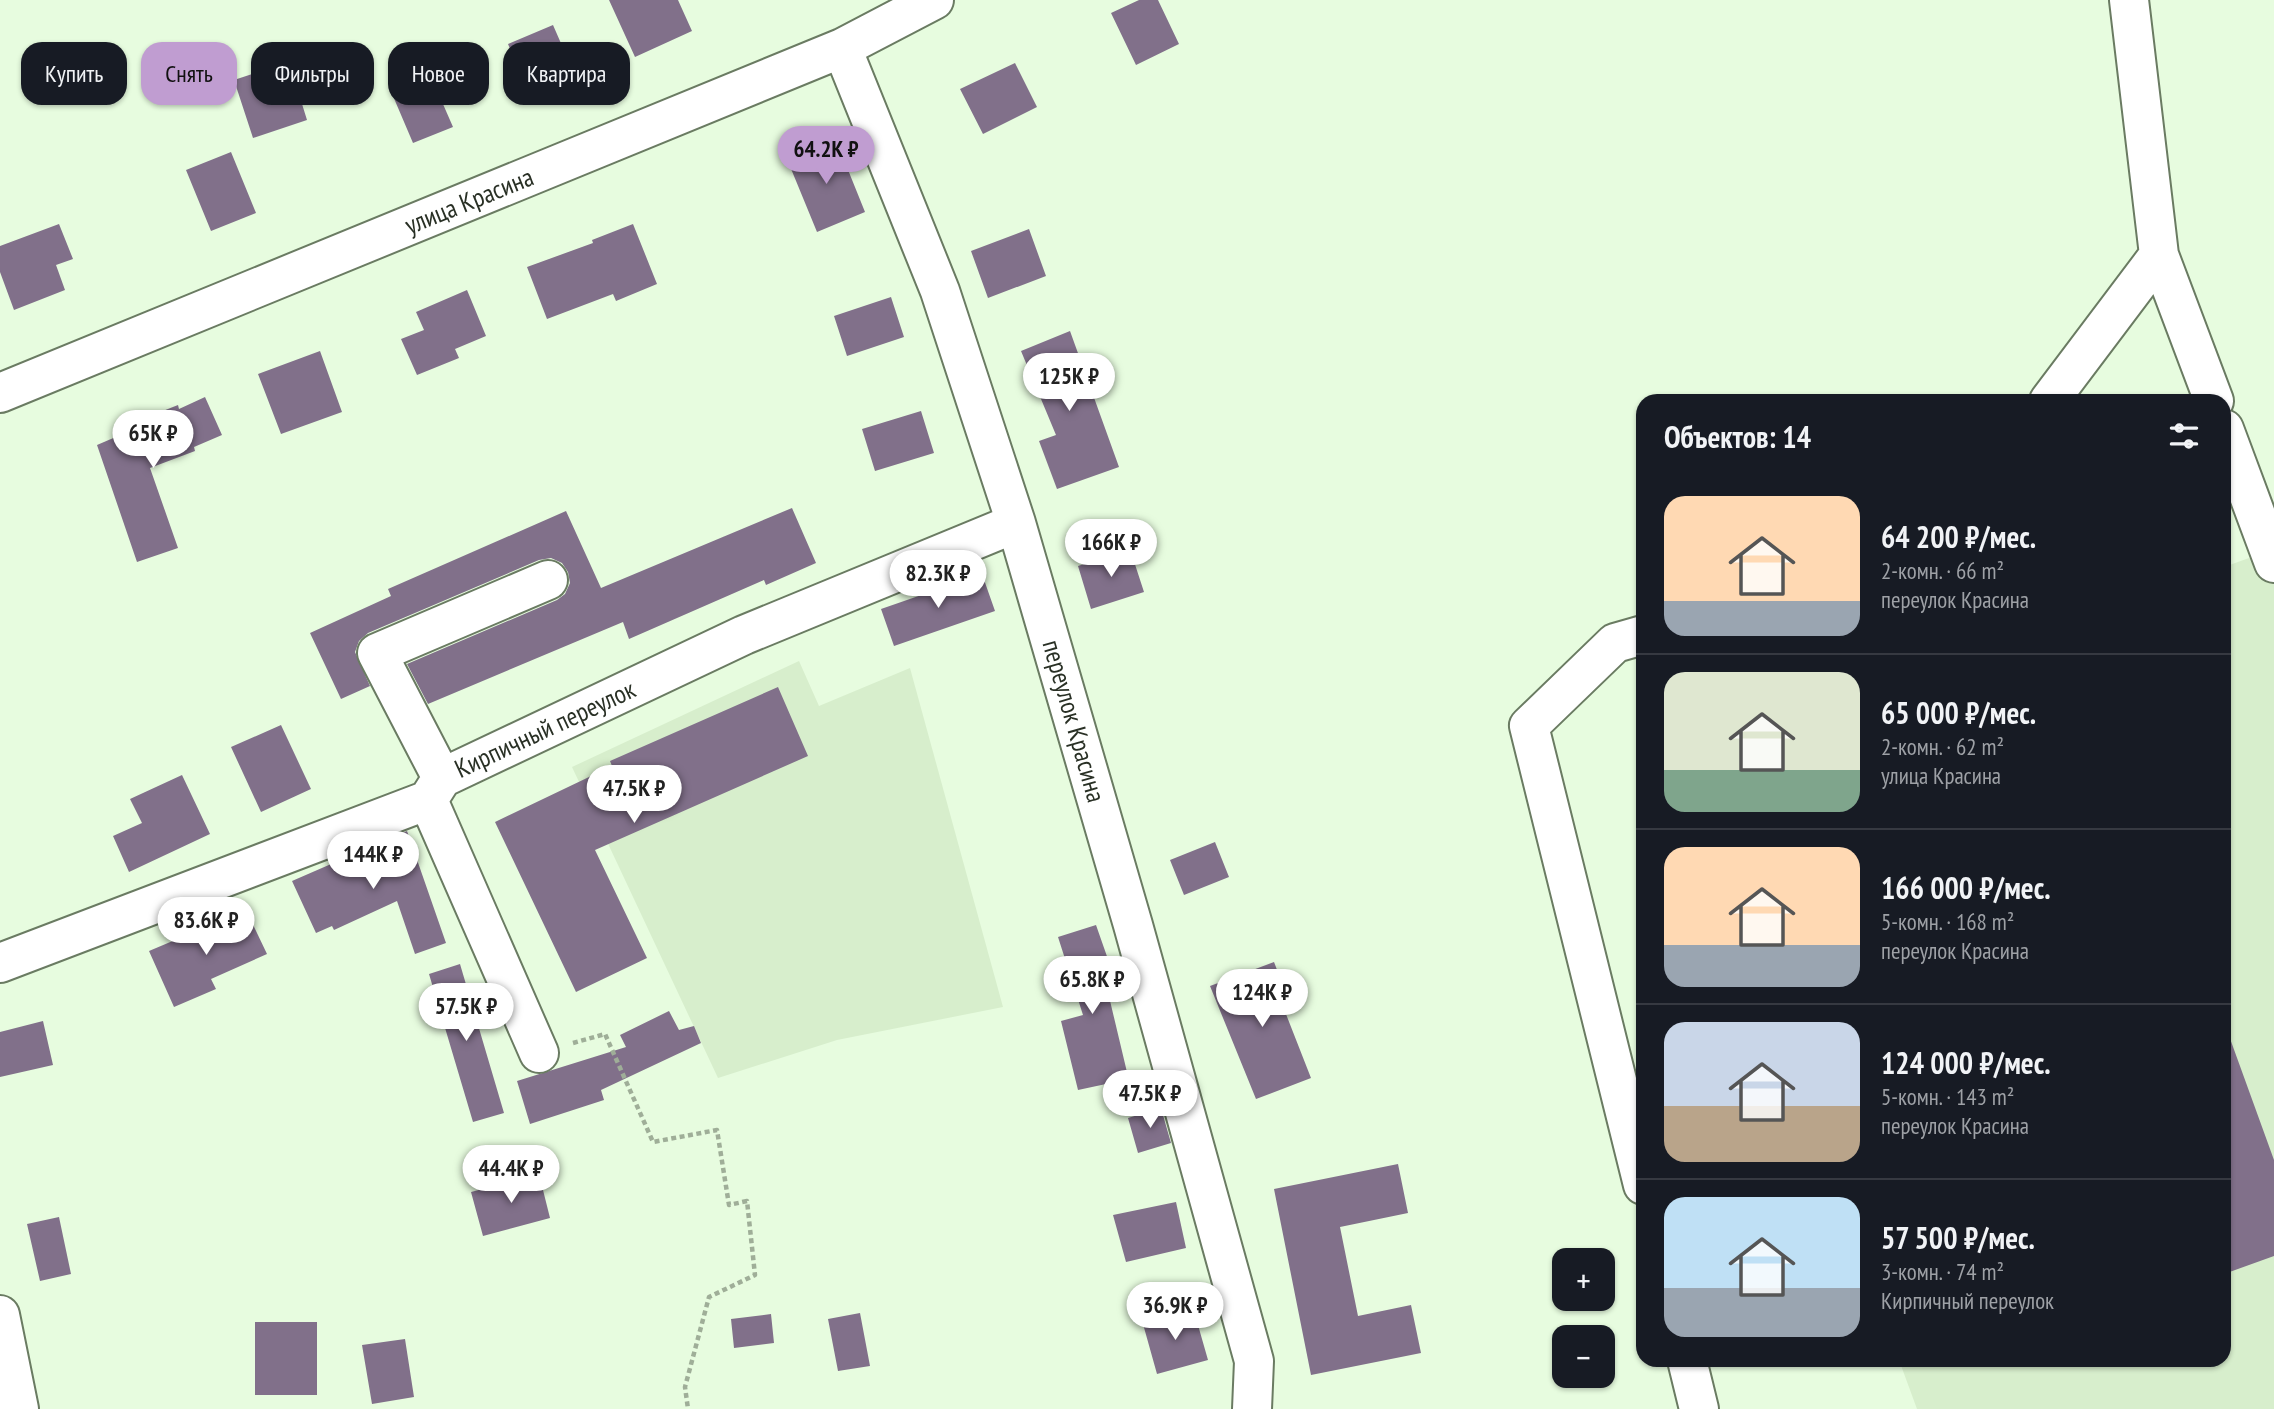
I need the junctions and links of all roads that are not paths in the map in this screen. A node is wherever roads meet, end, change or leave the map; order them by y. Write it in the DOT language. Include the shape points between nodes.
graph roads {
  1 [pos="934,0"];
  2 [pos="2129,0"];
  3 [pos="842,48"];
  4 [pos="2159,254"];
  5 [pos="0,393"];
  6 [pos="2054,394"];
  7 [pos="2211,394"];
  8 [pos="2231,448"];
  9 [pos="1016,523"];
  10 [pos="2274,563"];
  11 [pos="548,579"];
  12 [pos="1636,637"];
  13 [pos="435,789"];
  14 [pos="0,964"];
  15 [pos="539,1053"];
  16 [pos="1636,1157"];
  17 [pos="0,1315"];
  18 [pos="1689,1367"];
  19 [pos="19,1409"];
  20 [pos="1252,1409"];
  21 [pos="1699,1409"];
  1 -- 3 [label="street, улица Красина"];
  2 -- 4 [label="street"];
  3 -- 5 [label="street, улица Красина"];
  3 -- 9 [label="street, переулок Красина" via="940,290"];
  4 -- 6 [label="street"];
  4 -- 7 [label="street"];
  8 -- 10 [label="street"];
  9 -- 13 [label="street, Кирпичный переулок" via="744,635"];
  9 -- 20 [label="street, переулок Красина" via="1254,1361"];
  11 -- 13 [label="street" via="377,653"];
  12 -- 16 [label="street" via="1615,643 1529,726"];
  13 -- 14 [label="street, Кирпичный переулок"];
  13 -- 15 [label="street"];
  17 -- 19 [label="street"];
  18 -- 21 [label="street"];
}
